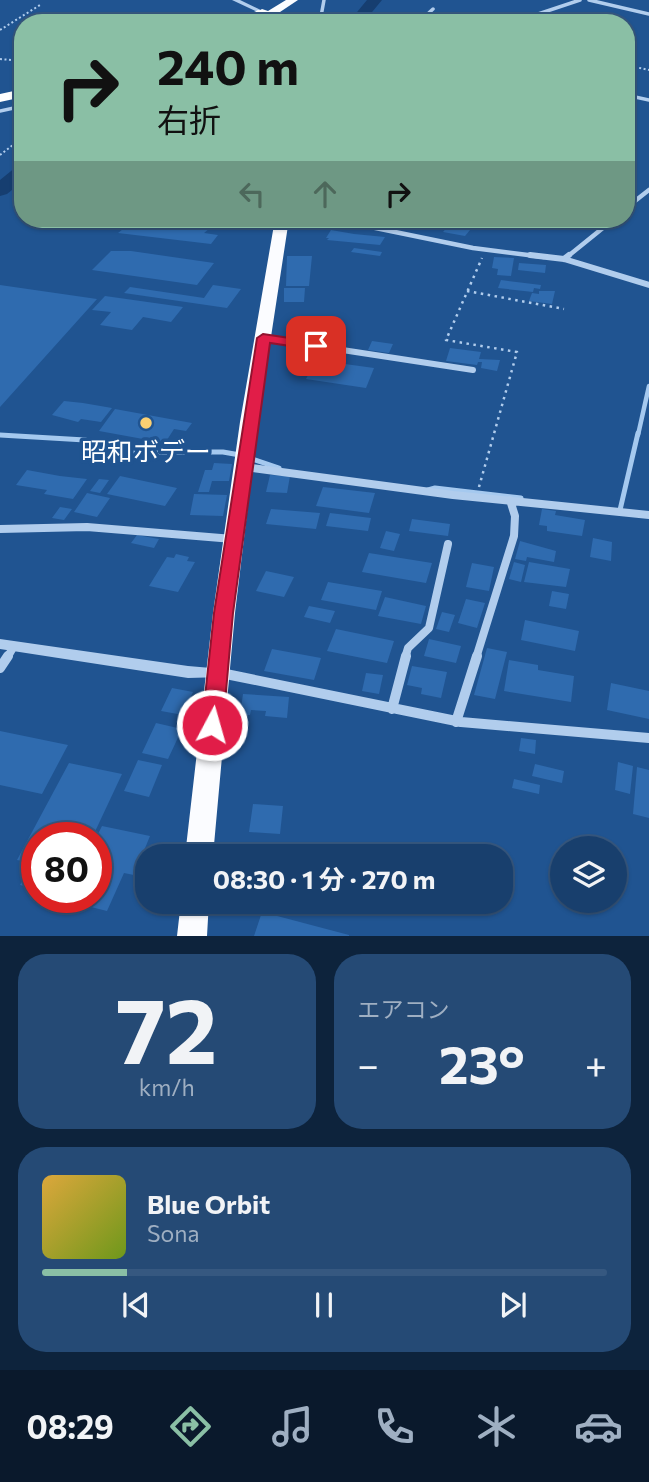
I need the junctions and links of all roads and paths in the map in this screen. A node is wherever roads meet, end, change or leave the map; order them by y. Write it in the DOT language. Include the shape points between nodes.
graph roads {
  1 [pos="235,0"];
  2 [pos="283,0"];
  3 [pos="293,0"];
  4 [pos="580,0"];
  5 [pos="589,0"];
  6 [pos="40,5"];
  7 [pos="433,9"];
  8 [pos="266,13"];
  9 [pos="26,14"];
  10 [pos="269,14"];
  11 [pos="428,14"];
  12 [pos="537,14"];
  13 [pos="649,14"];
  14 [pos="14,144"];
  15 [pos="0,155"];
  16 [pos="649,190"];
  17 [pos="635,201"];
  18 [pos="281,228"];
  19 [pos="376,228"];
  20 [pos="603,228"];
  21 [pos="564,259"];
  22 [pos="649,285"];
  23 [pos="467,291"];
  24 [pos="564,309"];
  25 [pos="263,338"];
  26 [pos="473,370"];
  27 [pos="245,467"];
  28 [pos="510,500"];
  29 [pos="649,515"];
  30 [pos="0,529"];
  31 [pos="234,539"];
  32 [pos="448,544"];
  33 [pos="7,645"];
  34 [pos="0,668"];
  35 [pos="218,673"];
  36 [pos="392,709"];
  37 [pos="456,722"];
  38 [pos="649,738"];
  39 [pos="200,844"];
  40 [pos="194,914"];
  41 [pos="192,936"];
  1 -- 8 [label="street"];
  2 -- 8 [label="highway"];
  3 -- 8 [label="highway"];
  4 -- 12 [label="street"];
  5 -- 13 [label="street"];
  6 -- 9 [label="path"];
  7 -- 11 [label="street"];
  8 -- 10 [label="highway"];
  14 -- 15 [label="path"];
  16 -- 17 [label="street"];
  18 -- 25 [label="highway"];
  19 -- 21 [label="street" via="473,248"];
  20 -- 21 [label="street"];
  21 -- 22 [label="street"];
  23 -- 24 [label="path"];
  25 -- 26 [label="street"];
  25 -- 27 [label="highway"];
  27 -- 28 [label="street"];
  27 -- 31 [label="highway"];
  28 -- 29 [label="street"];
  28 -- 37 [label="street" via="514,536"];
  30 -- 31 [label="street" via="90,525"];
  31 -- 35 [label="highway"];
  32 -- 36 [label="street" via="429,628 408,648"];
  33 -- 34 [label="street"];
  33 -- 35 [label="street"];
  35 -- 36 [label="street"];
  35 -- 39 [label="highway"];
  36 -- 37 [label="street"];
  37 -- 38 [label="street"];
  40 -- 41 [label="highway"];
}
